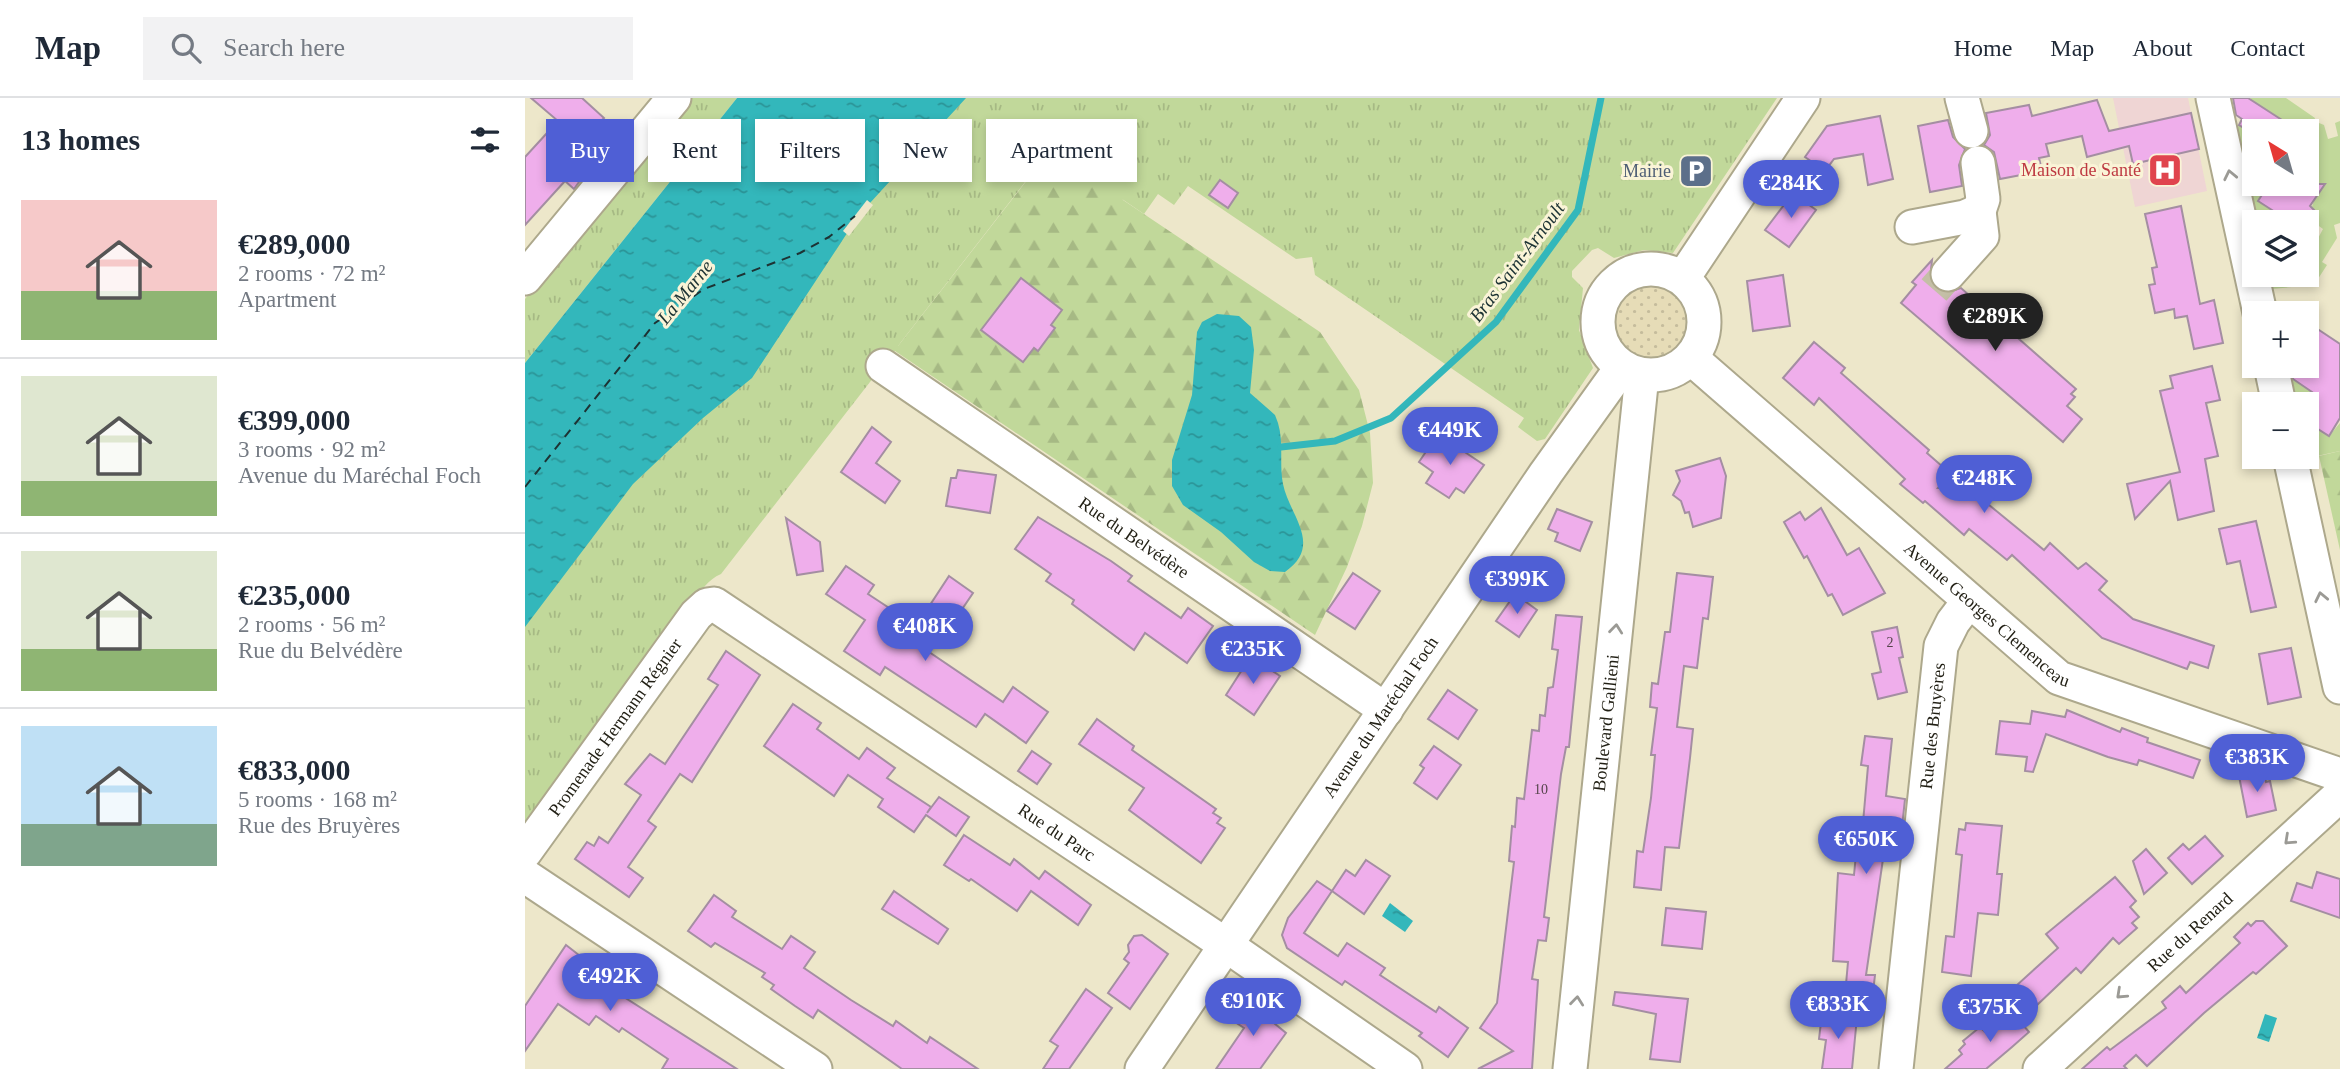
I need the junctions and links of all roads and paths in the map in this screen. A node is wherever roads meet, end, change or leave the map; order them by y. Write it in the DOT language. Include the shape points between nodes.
graph roads {
  1 [pos="674,98"];
  2 [pos="1803,98"];
  3 [pos="1962,98"];
  4 [pos="2213,98"];
  5 [pos="1971,131"];
  6 [pos="1978,163"];
  7 [pos="1979,211"];
  8 [pos="1912,227"];
  9 [pos="1948,274"];
  10 [pos="525,278"];
  11 [pos="1682,278"];
  12 [pos="2257,301"];
  13 [pos="1691,358"];
  14 [pos="883,366"];
  15 [pos="1632,371"];
  16 [pos="2293,469"];
  17 [pos="1969,601"];
  18 [pos="707,605"];
  19 [pos="2340,687"];
  20 [pos="1386,710"];
  21 [pos="2340,775"];
  22 [pos="2340,795"];
  23 [pos="525,852"];
  24 [pos="525,876"];
  25 [pos="1226,945"];
  26 [pos="815,1069"];
  27 [pos="1142,1069"];
  28 [pos="1405,1069"];
  29 [pos="1570,1069"];
  30 [pos="1896,1069"];
  31 [pos="2040,1069"];
  1 -- 10 [label="street"];
  2 -- 11 [label="street"];
  3 -- 5 [label="street"];
  12 -- 4 [label="street, one-way"];
  6 -- 7 [label="street" via="1983,199"];
  7 -- 8 [label="street"];
  7 -- 9 [label="street" via="1982,236"];
  11 -- 13 [label="street" via="1697,295 1705,316 1702,338"];
  11 -- 15 [label="street" via="1658,268 1637,270 1620,278 1607,293 1599,310 1598,330 1608,353"];
  13 -- 15 [label="street" via="1672,371"];
  13 -- 17 [label="street, Avenue Georges Clemenceau"];
  14 -- 20 [label="street, Rue du Belvédère"];
  15 -- 20 [label="street, Avenue du Maréchal Foch"];
  29 -- 15 [label="street, Boulevard Gallieni, one-way"];
  19 -- 16 [label="street, one-way"];
  17 -- 21 [label="street, Avenue Georges Clemenceau" via="2059,678"];
  17 -- 30 [label="street, Rue des Bruyères" via="1941,646"];
  18 -- 23 [label="street, Promenade Hermann Régnier" via="696,614"];
  18 -- 25 [label="street, Rue du Parc" via="720,608"];
  20 -- 25 [label="street, Avenue du Maréchal Foch"];
  22 -- 31 [label="street, Rue du Renard, one-way"];
  24 -- 26 [label="street"];
  25 -- 27 [label="street, Avenue du Maréchal Foch"];
  25 -- 28 [label="street, Rue du Parc"];
}
